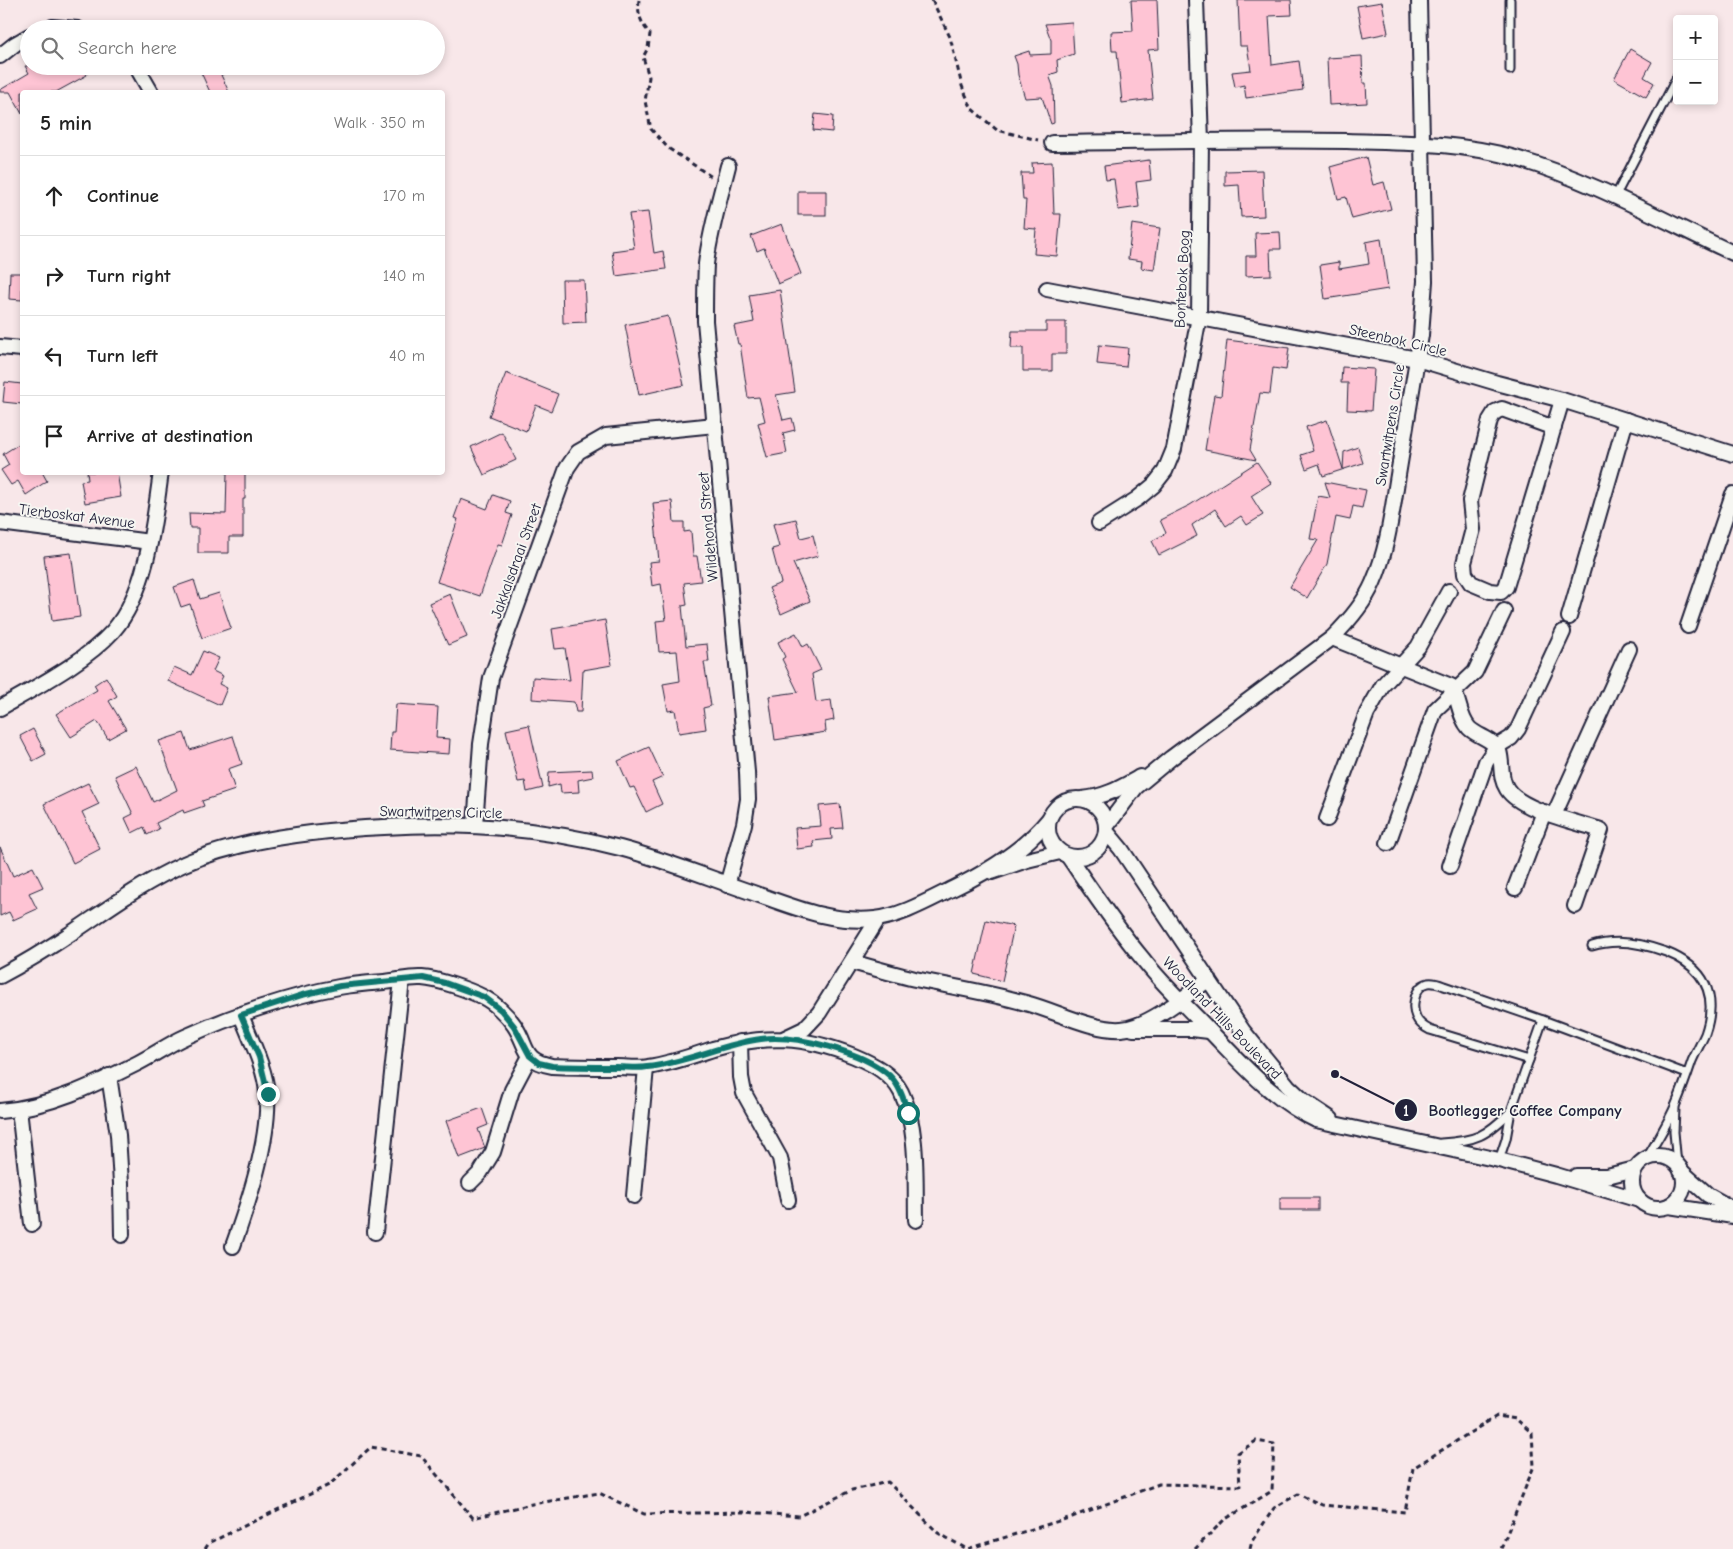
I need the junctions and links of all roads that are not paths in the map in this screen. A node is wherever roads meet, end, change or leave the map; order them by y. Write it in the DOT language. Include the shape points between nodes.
graph roads {
  1 [pos="1196,0"];
  2 [pos="1419,0"];
  3 [pos="1510,0"];
  4 [pos="20,41"];
  5 [pos="0,56"];
  6 [pos="1510,70"];
  7 [pos="141,75"];
  8 [pos="1673,85"];
  9 [pos="150,90"];
  10 [pos="1202,142"];
  11 [pos="1052,143"];
  12 [pos="1423,143"];
  13 [pos="728,166"];
  14 [pos="1615,198"];
  15 [pos="1732,250"];
  16 [pos="1047,289"];
  17 [pos="1199,317"];
  18 [pos="0,347"];
  19 [pos="20,349"];
  20 [pos="1417,359"];
  21 [pos="1562,400"];
  22 [pos="1626,420"];
  23 [pos="715,425"];
  24 [pos="1554,428"];
  25 [pos="1733,454"];
  26 [pos="161,475"];
  27 [pos="1733,494"];
  28 [pos="0,523"];
  29 [pos="1099,523"];
  30 [pos="150,542"];
  31 [pos="1449,591"];
  32 [pos="1504,611"];
  33 [pos="1569,617"];
  34 [pos="1688,626"];
  35 [pos="1563,632"];
  36 [pos="1332,638"];
  37 [pos="1629,649"];
  38 [pos="1402,666"];
  39 [pos="1454,691"];
  40 [pos="0,708"];
  41 [pos="1496,747"];
  42 [pos="1171,758"];
  43 [pos="1077,799"];
  44 [pos="1549,813"];
  45 [pos="1049,819"];
  46 [pos="1327,819"];
  47 [pos="474,825"];
  48 [pos="1106,829"];
  49 [pos="1388,843"];
  50 [pos="1064,854"];
  51 [pos="1450,866"];
  52 [pos="984,873"];
  53 [pos="727,885"];
  54 [pos="1515,888"];
  55 [pos="1576,906"];
  56 [pos="878,919"];
  57 [pos="1592,946"];
  58 [pos="852,962"];
  59 [pos="0,976"];
  60 [pos="1208,979"];
  61 [pos="402,980"];
  62 [pos="1180,1000"];
  63 [pos="241,1015"];
  64 [pos="1543,1020"];
  65 [pos="1121,1029"];
  66 [pos="1209,1031"];
  67 [pos="785,1038"];
  68 [pos="740,1042"];
  69 [pos="530,1056"];
  70 [pos="1529,1060"];
  71 [pos="646,1068"];
  72 [pos="1687,1074"];
  73 [pos="109,1076"];
  74 [pos="1676,1106"];
  75 [pos="19,1109"];
  76 [pos="0,1111"];
  77 [pos="1511,1111"];
  78 [pos="1338,1124"];
  79 [pos="1423,1144"];
  80 [pos="1647,1158"];
  81 [pos="1499,1160"];
  82 [pos="1679,1168"];
  83 [pos="1635,1169"];
  84 [pos="1556,1175"];
  85 [pos="470,1183"];
  86 [pos="634,1196"];
  87 [pos="788,1200"];
  88 [pos="1638,1200"];
  89 [pos="1669,1206"];
  90 [pos="1733,1209"];
  91 [pos="1733,1216"];
  92 [pos="916,1220"];
  93 [pos="32,1224"];
  94 [pos="375,1232"];
  95 [pos="122,1235"];
  96 [pos="233,1246"];
  1 -- 10 [label="street, Bontebok Boog"];
  2 -- 12 [label="street, Swartwitpens Circle"];
  3 -- 6 [label="lane"];
  4 -- 5 [label="street"];
  7 -- 9 [label="street"];
  8 -- 14 [label="lane"];
  10 -- 11 [label="street"];
  10 -- 12 [label="street"];
  10 -- 17 [label="street, Bontebok Boog"];
  12 -- 14 [label="street" via="1514,158"];
  12 -- 20 [label="street, Swartwitpens Circle" via="1425,281"];
  13 -- 23 [label="street, Wildehond Street" via="706,262 705,321"];
  14 -- 15 [label="street"];
  16 -- 17 [label="street, Steenbok Circle"];
  17 -- 20 [label="street, Steenbok Circle"];
  17 -- 29 [label="street, Bontebok Boog" via="1174,449 1165,471 1137,499"];
  18 -- 19 [label="street"];
  20 -- 21 [label="street, Steenbok Circle"];
  20 -- 36 [label="street, Swartwitpens Circle" via="1380,567 1362,602"];
  21 -- 22 [label="street, Steenbok Circle"];
  21 -- 24 [label="street"];
  22 -- 25 [label="street, Steenbok Circle"];
  22 -- 33 [label="street"];
  23 -- 47 [label="street, Jakkalsdraai Street" via="606,436 578,452 567,468 491,678"];
  23 -- 53 [label="street, Wildehond Street" via="748,799"];
  24 -- 24 [label="street" via="1506,587 1501,592 1490,591 1471,583 1464,574 1473,529 1470,501 1490,420 1495,412 1502,409"];
  26 -- 30 [label="street"];
  27 -- 34 [label="street"];
  28 -- 30 [label="street, Tierboskat Avenue"];
  30 -- 40 [label="street" via="139,587 113,631 74,662"];
  31 -- 38 [label="street" via="1418,647"];
  32 -- 39 [label="street" via="1475,672"];
  35 -- 41 [label="street" via="1518,729 1511,738"];
  36 -- 38 [label="street"];
  36 -- 42 [label="street, Swartwitpens Circle"];
  37 -- 44 [label="street"];
  38 -- 39 [label="street" via="1451,686"];
  38 -- 46 [label="street" via="1383,685 1367,713"];
  39 -- 41 [label="street" via="1465,722 1472,731"];
  39 -- 49 [label="street" via="1435,710"];
  41 -- 44 [label="street" via="1502,777 1514,798"];
  41 -- 51 [label="street" via="1486,762"];
  42 -- 43 [label="street, Swartwitpens Circle" via="1106,794"];
  42 -- 48 [label="street, Swartwitpens Circle" via="1136,787"];
  43 -- 45 [label="street" via="1060,804"];
  43 -- 48 [label="street" via="1094,805 1100,811"];
  44 -- 54 [label="street"];
  44 -- 55 [label="street" via="1600,830"];
  45 -- 50 [label="street" via="1049,837"];
  45 -- 52 [label="street, Swartwitpens Circle" via="1027,843"];
  47 -- 53 [label="street, Swartwitpens Circle" via="559,835 615,847"];
  47 -- 59 [label="street, Swartwitpens Circle" via="414,825 333,831 262,841 210,854 145,885"];
  48 -- 50 [label="street" via="1096,850 1083,857"];
  48 -- 60 [label="street, Woodland Hills Boulevard"];
  50 -- 52 [label="street, Swartwitpens Circle" via="1027,860"];
  50 -- 62 [label="street, Woodland Hills Boulevard" via="1142,959"];
  52 -- 56 [label="street, Swartwitpens Circle" via="922,904"];
  53 -- 56 [label="street, Swartwitpens Circle" via="820,916"];
  56 -- 58 [label="street"];
  57 -- 72 [label="lane" via="1632,942 1650,946 1685,961 1705,982 1709,994 1709,1020"];
  58 -- 65 [label="street" via="1030,1004 1109,1029"];
  58 -- 67 [label="street" via="819,1014 804,1029"];
  60 -- 62 [label="street"];
  60 -- 78 [label="street, Woodland Hills Boulevard" via="1283,1080 1304,1101"];
  61 -- 63 [label="street" via="340,986"];
  61 -- 69 [label="street" via="423,978 484,997 514,1026"];
  61 -- 94 [label="street"];
  62 -- 65 [label="street" via="1142,1023"];
  62 -- 66 [label="street, Woodland Hills Boulevard"];
  63 -- 73 [label="street" via="184,1037"];
  63 -- 96 [label="street" via="259,1057 268,1094 258,1160"];
  64 -- 70 [label="lane"];
  64 -- 70 [label="lane" via="1438,984 1422,985 1417,992 1414,1010 1422,1026"];
  64 -- 72 [label="lane"];
  65 -- 66 [label="street"];
  66 -- 78 [label="street, Woodland Hills Boulevard" via="1247,1071 1277,1096 1316,1120"];
  67 -- 68 [label="street"];
  67 -- 92 [label="street" via="815,1043 873,1064 890,1077 901,1092 913,1140"];
  68 -- 71 [label="street"];
  68 -- 87 [label="street" via="744,1093 780,1158"];
  69 -- 71 [label="street" via="539,1063 552,1066"];
  69 -- 85 [label="street" via="512,1090 494,1152"];
  70 -- 77 [label="lane"];
  71 -- 86 [label="street"];
  72 -- 74 [label="lane"];
  73 -- 75 [label="street" via="65,1097"];
  73 -- 95 [label="street" via="118,1135"];
  74 -- 80 [label="lane"];
  74 -- 82 [label="lane" via="1674,1132"];
  75 -- 76 [label="street"];
  75 -- 93 [label="street"];
  77 -- 79 [label="lane" via="1477,1138"];
  77 -- 81 [label="lane"];
  78 -- 79 [label="street, Woodland Hills Boulevard"];
  79 -- 81 [label="street, Woodland Hills Boulevard"];
  80 -- 82 [label="street" via="1663,1156"];
  80 -- 83 [label="street"];
  81 -- 84 [label="street, Woodland Hills Boulevard"];
  82 -- 89 [label="street" via="1684,1187"];
  82 -- 90 [label="street" via="1708,1195"];
  83 -- 84 [label="street, Woodland Hills Boulevard" via="1595,1177"];
  83 -- 88 [label="street" via="1632,1185"];
  84 -- 88 [label="street, Woodland Hills Boulevard"];
  88 -- 89 [label="street" via="1653,1208"];
  89 -- 91 [label="street"];
}
